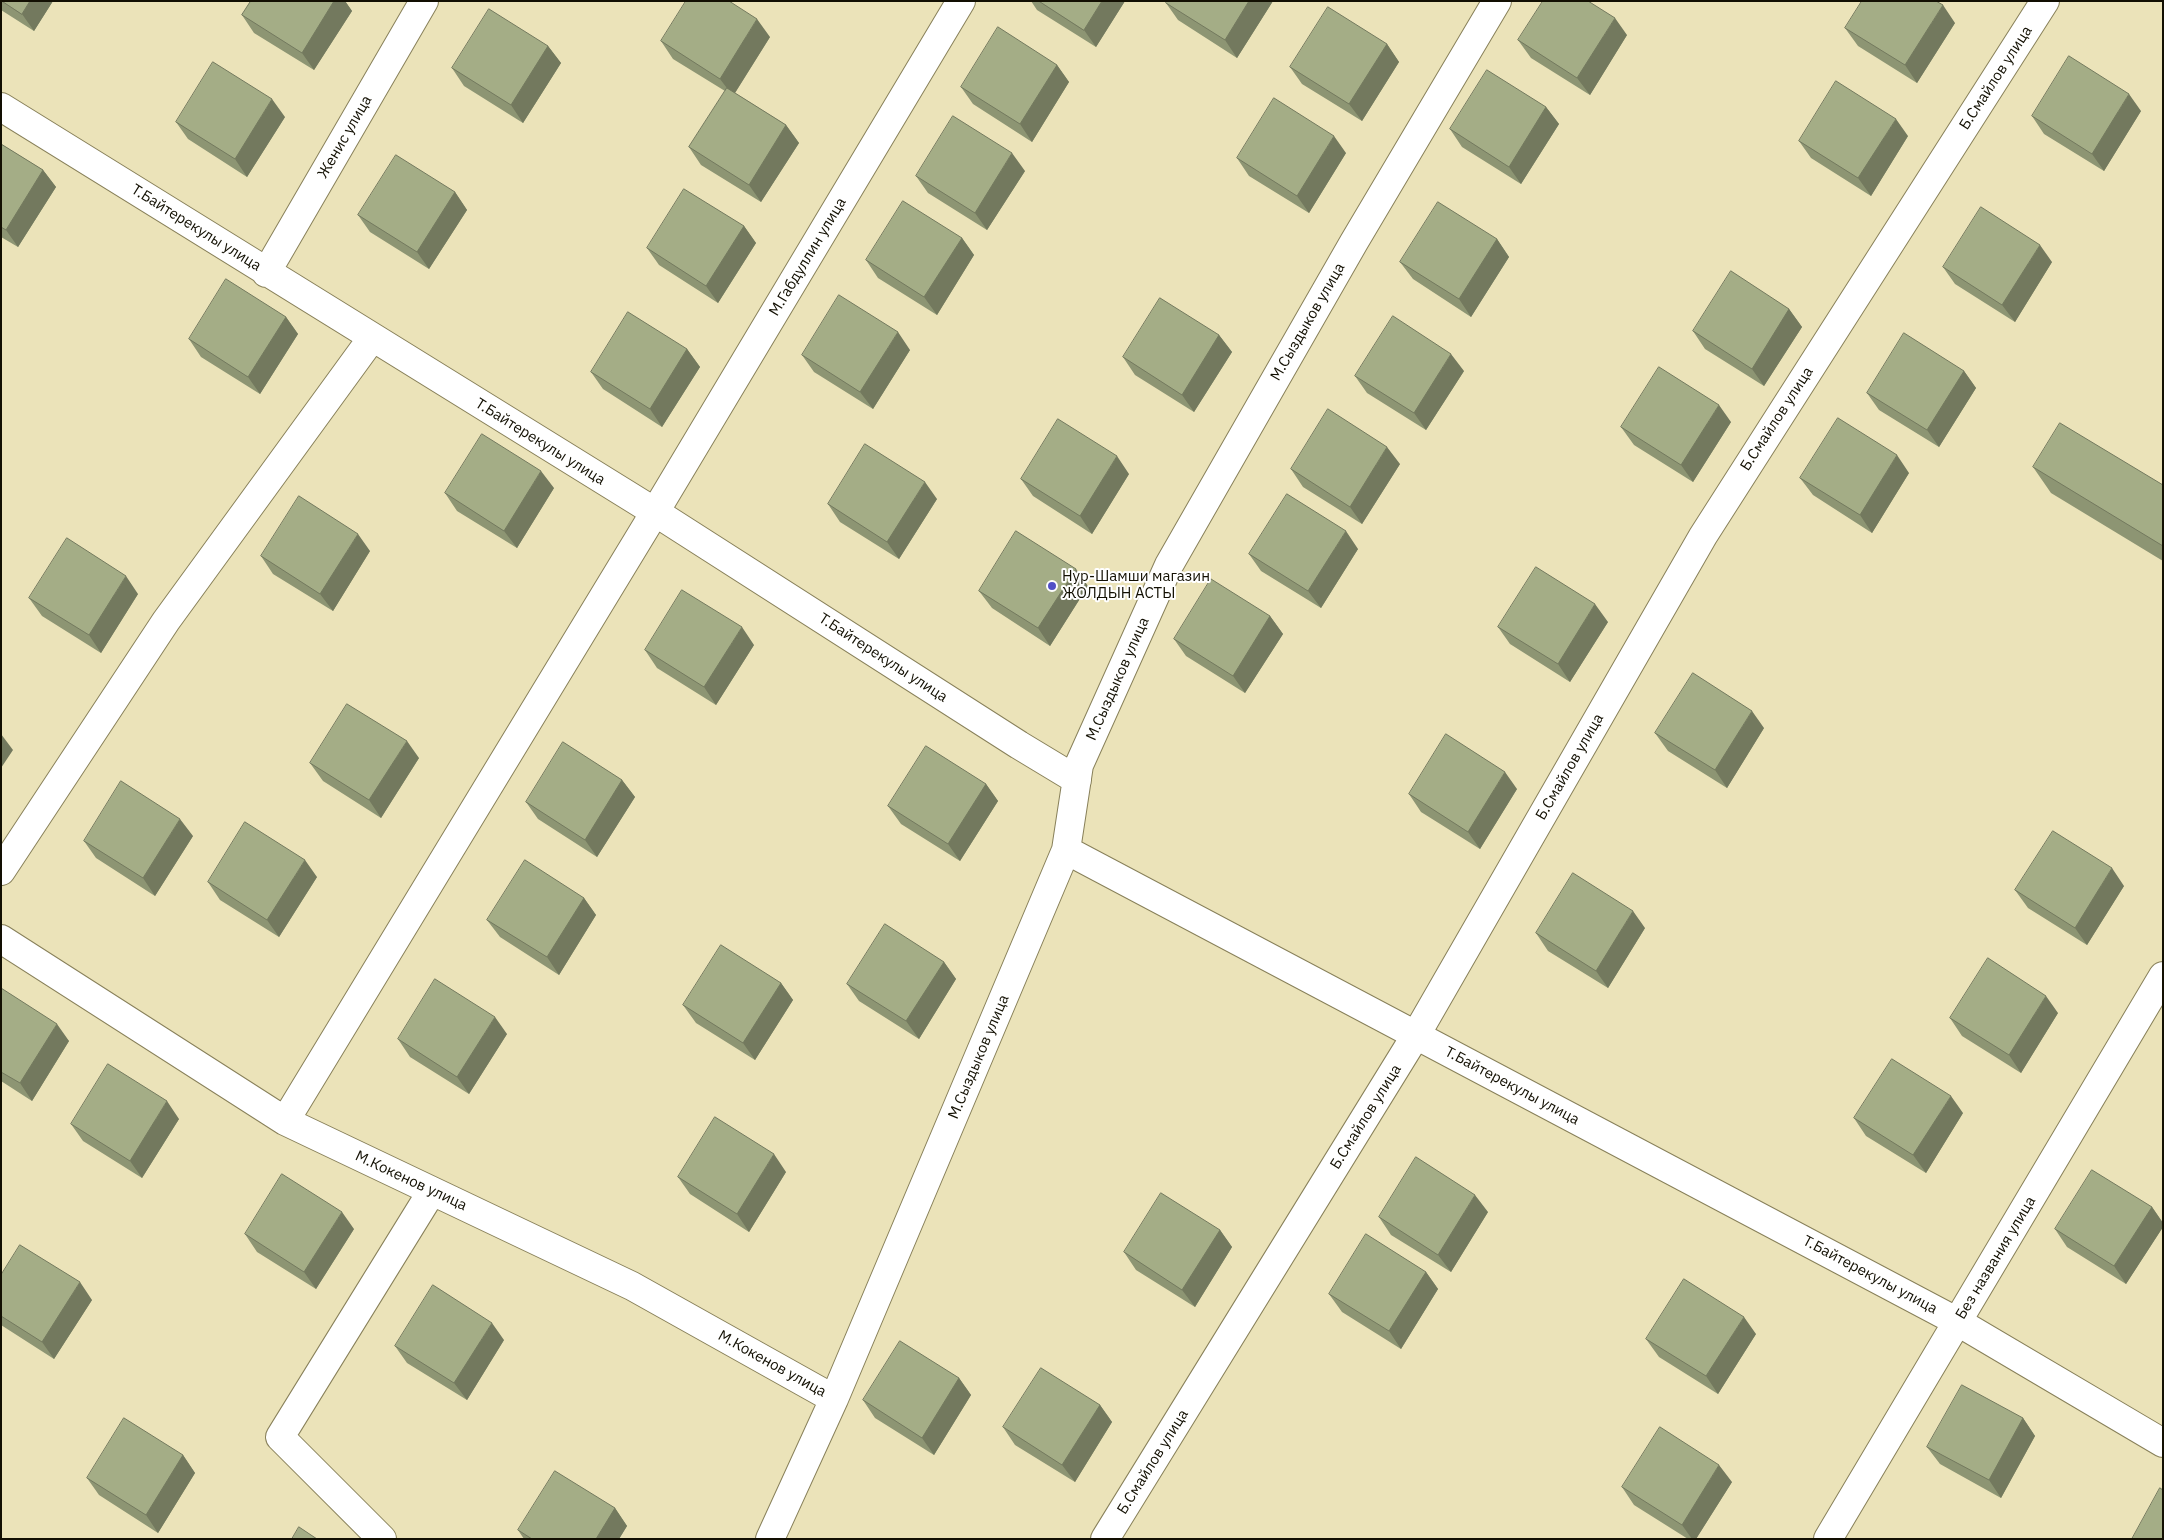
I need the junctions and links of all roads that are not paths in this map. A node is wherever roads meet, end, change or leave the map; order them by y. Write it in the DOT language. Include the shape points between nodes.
graph roads {
  1 [pos="424,1"];
  2 [pos="961,1"];
  3 [pos="1497,1"];
  4 [pos="2045,1"];
  5 [pos="1,107"];
  6 [pos="266,273"];
  7 [pos="372,338"];
  8 [pos="654,512"];
  9 [pos="1077,780"];
  10 [pos="1066,850"];
  11 [pos="1,871"];
  12 [pos="1,939"];
  13 [pos="2163,976"];
  14 [pos="1416,1035"];
  15 [pos="285,1121"];
  16 [pos="432,1191"];
  17 [pos="1958,1322"];
  18 [pos="834,1399"];
  19 [pos="2163,1443"];
  20 [pos="382,1539"];
  21 [pos="770,1539"];
  22 [pos="1105,1539"];
  23 [pos="1828,1539"];
  1 -- 6 [label="street, Женис улица"];
  2 -- 8 [label="street, М.Габдуллин улица"];
  3 -- 9 [label="street, М.Сыздыков улица" via="1169,565 1079,765"];
  4 -- 14 [label="street, Б.Смайлов улица" via="1703,536"];
  5 -- 6 [label="street, Т.Байтерекулы улица"];
  6 -- 7 [label="street, Т.Байтерекулы улица"];
  7 -- 8 [label="street, Т.Байтерекулы улица"];
  7 -- 11 [label="street" via="166,621"];
  8 -- 9 [label="street, Т.Байтерекулы улица"];
  8 -- 15 [label="street, М.Габдуллин улица"];
  9 -- 10 [label="street, М.Сыздыков улица"];
  10 -- 14 [label="street, Т.Байтерекулы улица"];
  10 -- 18 [label="street, М.Сыздыков улица"];
  12 -- 15 [label="street, М.Кокенов улица"];
  13 -- 17 [label="street, Без названия улица"];
  14 -- 17 [label="street, Т.Байтерекулы улица"];
  14 -- 22 [label="street, Б.Смайлов улица"];
  15 -- 16 [label="street, М.Кокенов улица"];
  16 -- 18 [label="street, М.Кокенов улица" via="632,1286"];
  16 -- 20 [label="street" via="280,1437"];
  17 -- 19 [label="street, Т.Байтерекулы улица"];
  17 -- 23 [label="street, Без названия улица"];
  18 -- 21 [label="street, М.Сыздыков улица"];
}
